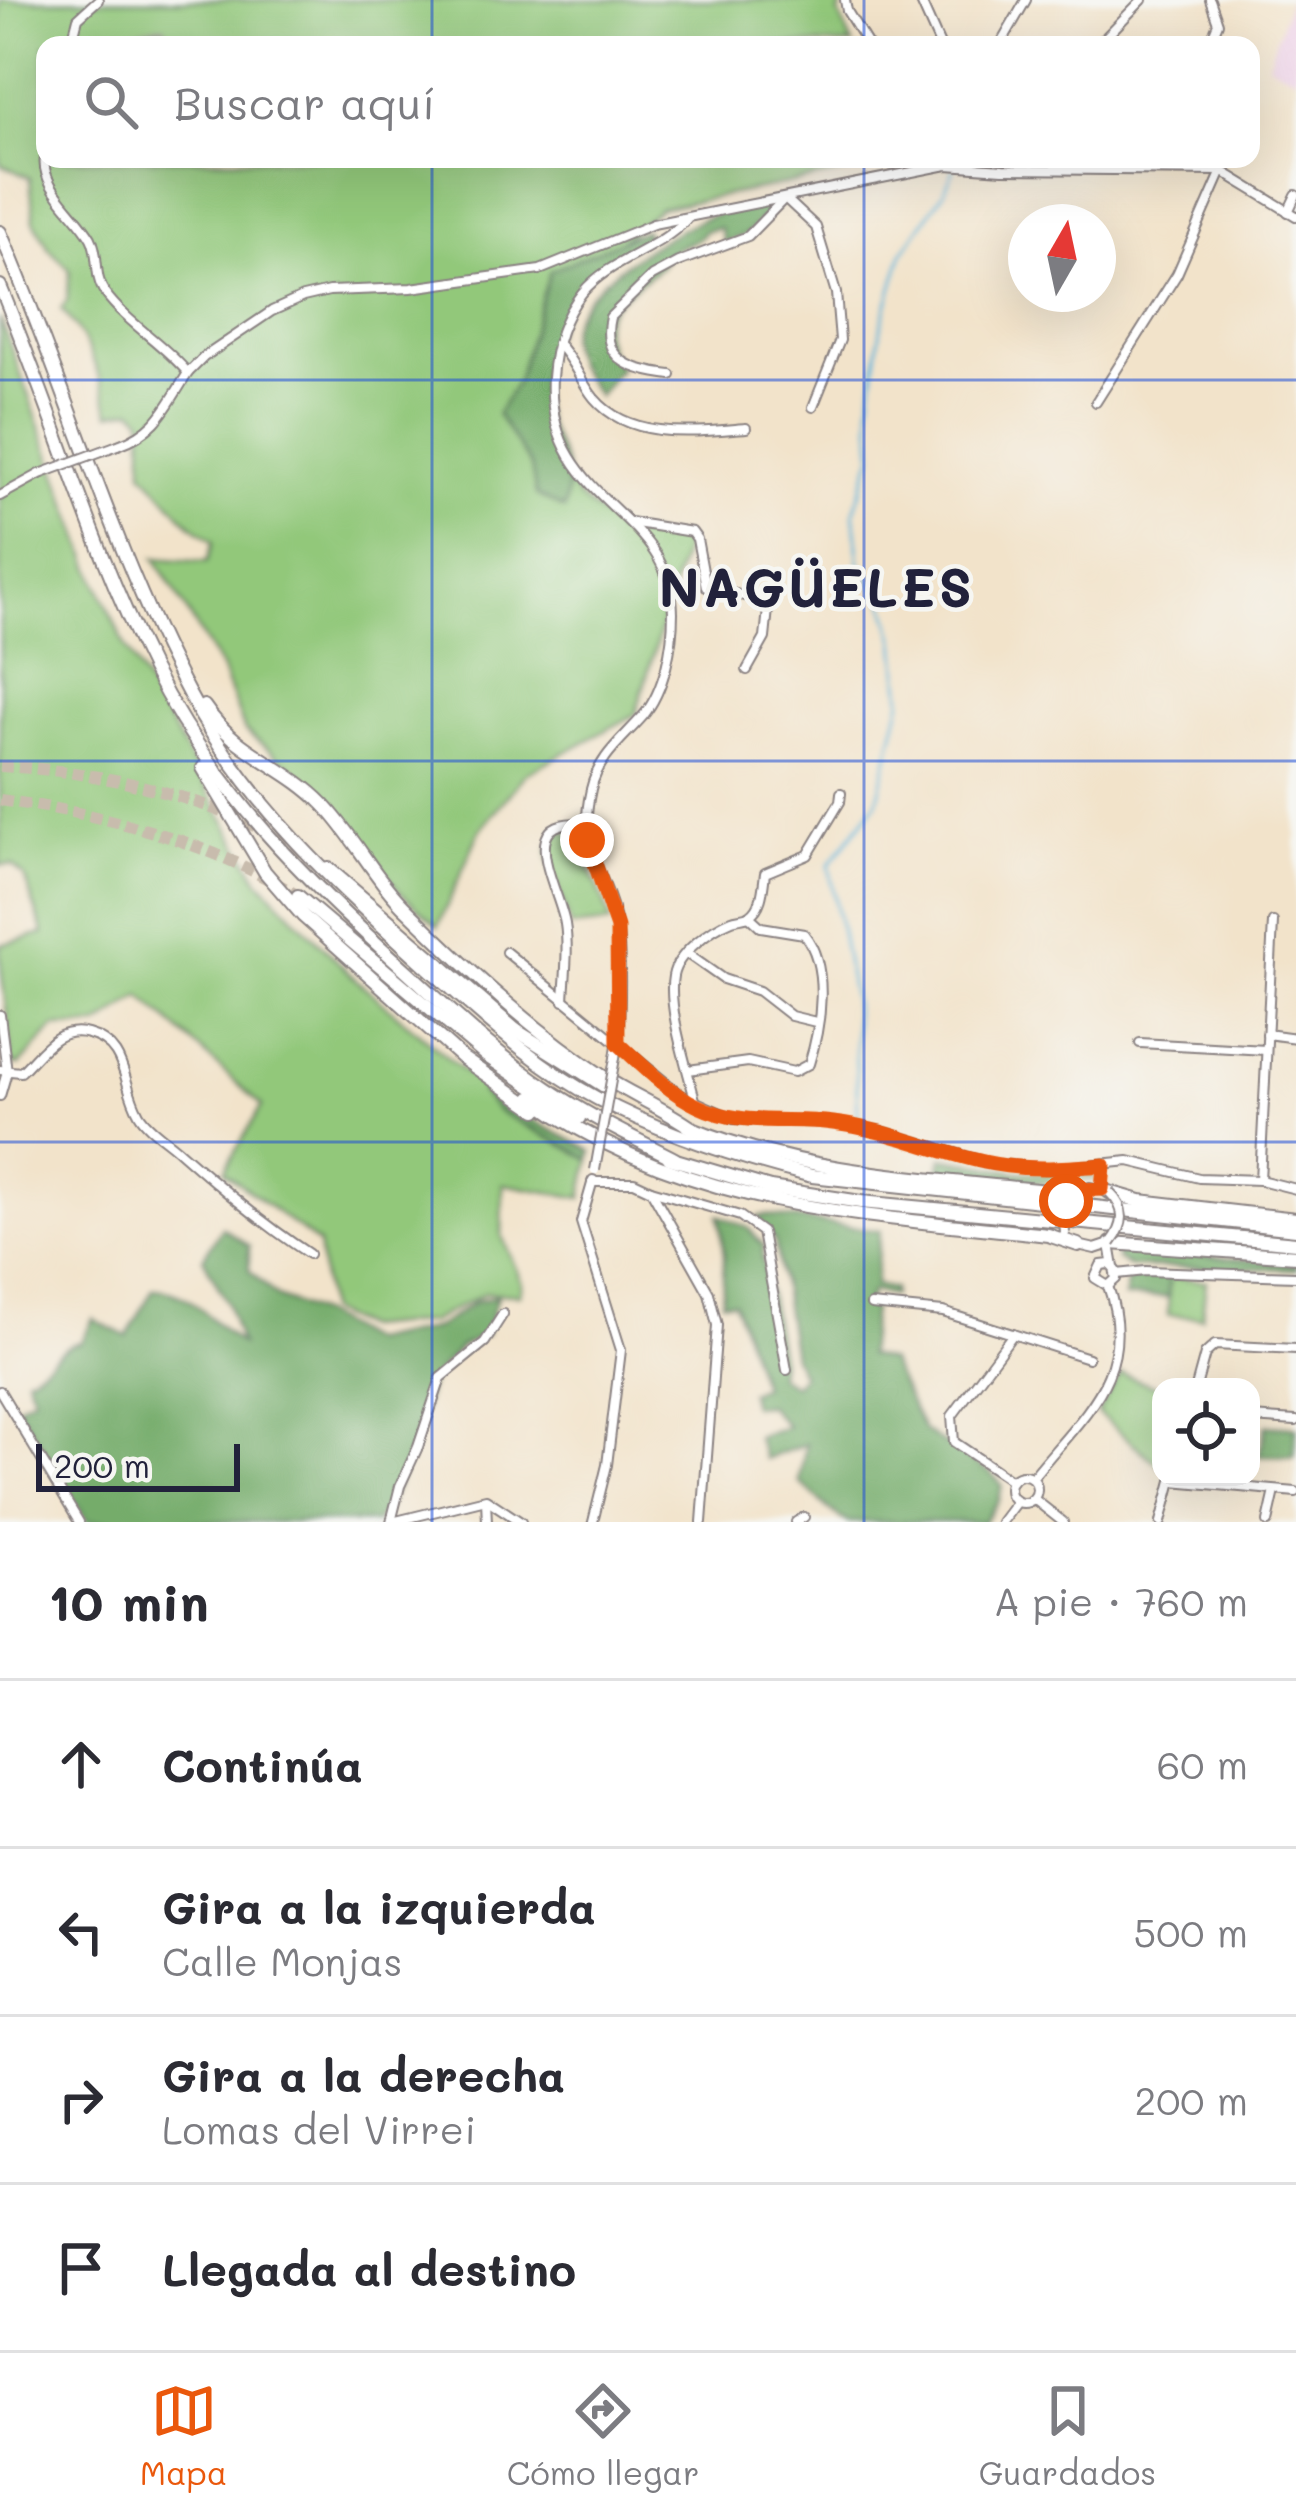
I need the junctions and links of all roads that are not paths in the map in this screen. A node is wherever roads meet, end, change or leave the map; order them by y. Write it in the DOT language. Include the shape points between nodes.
graph roads {
  1 [pos="98,0"];
  2 [pos="845,0"];
  3 [pos="920,0"];
  4 [pos="1026,0"];
  5 [pos="1142,0"];
  6 [pos="1210,0"];
  7 [pos="74,36"];
  8 [pos="862,36"];
  9 [pos="936,36"];
  10 [pos="1005,36"];
  11 [pos="1107,36"];
  12 [pos="1213,36"];
  13 [pos="43,168"];
  14 [pos="921,168"];
  15 [pos="995,168"];
  16 [pos="1042,168"];
  17 [pos="1211,168"];
  18 [pos="1222,171"];
  19 [pos="1296,195"];
  20 [pos="785,198"];
  21 [pos="1292,214"];
  22 [pos="687,218"];
  23 [pos="653,224"];
  24 [pos="0,232"];
  25 [pos="657,239"];
  26 [pos="0,286"];
  27 [pos="557,343"];
  28 [pos="188,373"];
  29 [pos="671,374"];
  30 [pos="1096,402"];
  31 [pos="813,407"];
  32 [pos="746,428"];
  33 [pos="0,496"];
  34 [pos="628,522"];
  35 [pos="747,670"];
  36 [pos="182,677"];
  37 [pos="166,692"];
  38 [pos="841,793"];
  39 [pos="586,824"];
  40 [pos="318,863"];
  41 [pos="298,896"];
  42 [pos="749,916"];
  43 [pos="1273,922"];
  44 [pos="506,952"];
  45 [pos="686,953"];
  46 [pos="565,1001"];
  47 [pos="0,1015"];
  48 [pos="816,1022"];
  49 [pos="514,1029"];
  50 [pos="1267,1034"];
  51 [pos="1296,1038"];
  52 [pos="468,1041"];
  53 [pos="1140,1042"];
  54 [pos="618,1043"];
  55 [pos="1266,1050"];
  56 [pos="688,1070"];
  57 [pos="4,1071"];
  58 [pos="0,1096"];
  59 [pos="697,1106"];
  60 [pos="625,1111"];
  61 [pos="693,1129"];
  62 [pos="588,1134"];
  63 [pos="676,1159"];
  64 [pos="1104,1165"];
  65 [pos="1260,1180"];
  66 [pos="592,1182"];
  67 [pos="651,1190"];
  68 [pos="1078,1190"];
  69 [pos="1106,1190"];
  70 [pos="1296,1190"];
  71 [pos="1296,1219"];
  72 [pos="1296,1229"];
  73 [pos="1296,1243"];
  74 [pos="1111,1244"];
  75 [pos="1078,1245"];
  76 [pos="1094,1249"];
  77 [pos="309,1254"];
  78 [pos="1296,1256"];
  79 [pos="1101,1265"];
  80 [pos="1117,1272"];
  81 [pos="1296,1276"];
  82 [pos="1108,1286"];
  83 [pos="871,1305"];
  84 [pos="502,1314"];
  85 [pos="1013,1334"];
  86 [pos="1296,1349"];
  87 [pos="1088,1358"];
  88 [pos="787,1370"];
  89 [pos="1198,1378"];
  90 [pos="0,1390"];
  91 [pos="1260,1419"];
  92 [pos="1296,1421"];
  93 [pos="1032,1478"];
  94 [pos="1012,1481"];
  95 [pos="1171,1486"];
  96 [pos="1232,1486"];
  97 [pos="1274,1491"];
  98 [pos="1296,1492"];
  99 [pos="1034,1498"];
  100 [pos="486,1499"];
  101 [pos="1016,1502"];
  102 [pos="79,1522"];
  103 [pos="392,1522"];
  104 [pos="487,1522"];
  105 [pos="521,1522"];
  106 [pos="593,1522"];
  107 [pos="702,1522"];
  108 [pos="1001,1522"];
  109 [pos="1063,1522"];
  110 [pos="1162,1522"];
  111 [pos="1268,1522"];
  1 -- 7 [label="street" via="81,14"];
  2 -- 8 [label="street"];
  3 -- 9 [label="street"];
  4 -- 10 [label="street"];
  5 -- 11 [label="street"];
  6 -- 12 [label="street" via="1218,23"];
  13 -- 28 [label="street" via="95,245 106,294"];
  14 -- 20 [label="street"];
  15 -- 16 [label="street"];
  17 -- 18 [label="street"];
  18 -- 21 [label="street"];
  18 -- 30 [label="street" via="1177,274"];
  19 -- 21 [label="street"];
  20 -- 22 [label="street"];
  20 -- 29 [label="street" via="748,236 652,276 610,317 621,363"];
  20 -- 31 [label="street" via="816,226 836,293 840,340"];
  22 -- 23 [label="street"];
  22 -- 25 [label="street"];
  23 -- 25 [label="street"];
  23 -- 28 [label="street" via="540,270 303,297"];
  24 -- 36 [label="highway"];
  25 -- 27 [label="street" via="592,282"];
  26 -- 37 [label="highway" via="110,572"];
  27 -- 32 [label="street" via="616,420 639,428"];
  27 -- 34 [label="street" via="551,400 558,430 586,482"];
  28 -- 33 [label="street, bridge" via="143,436"];
  34 -- 35 [label="street" via="692,532 706,587 761,600 768,609 765,638"];
  34 -- 39 [label="street" via="663,563 673,614 659,688 597,771"];
  36 -- 40 [label="highway" via="241,775"];
  36 -- 61 [label="highway" via="241,747 326,807 394,896 447,948 568,1051"];
  37 -- 62 [label="highway" via="170,712 284,896 462,1058"];
  37 -- 63 [label="highway" via="233,796 342,913 546,1088"];
  38 -- 42 [label="street" via="808,855 765,872"];
  39 -- 46 [label="street" via="556,826 544,842 565,925"];
  39 -- 54 [label="street" via="617,928"];
  40 -- 49 [label="highway"];
  40 -- 60 [label="highway" via="541,1063"];
  41 -- 52 [label="highway"];
  42 -- 45 [label="street"];
  42 -- 48 [label="street" via="812,944 822,976"];
  43 -- 50 [label="street"];
  44 -- 46 [label="street"];
  45 -- 48 [label="street" via="791,1016"];
  45 -- 56 [label="street" via="672,978"];
  46 -- 54 [label="street"];
  47 -- 57 [label="street"];
  48 -- 56 [label="street" via="809,1064 798,1071 748,1062"];
  49 -- 60 [label="highway"];
  49 -- 61 [label="highway"];
  50 -- 51 [label="street"];
  50 -- 55 [label="street"];
  52 -- 62 [label="highway" via="517,1088"];
  52 -- 63 [label="highway" via="573,1114"];
  53 -- 55 [label="street"];
  54 -- 59 [label="street"];
  54 -- 66 [label="street, bridge"];
  55 -- 65 [label="street"];
  56 -- 59 [label="street"];
  57 -- 58 [label="street"];
  57 -- 77 [label="street" via="21,1072 65,1032 100,1038 122,1061 140,1116 254,1218"];
  59 -- 64 [label="street" via="734,1119 881,1130 991,1164"];
  60 -- 72 [label="highway" via="746,1160 812,1176"];
  61 -- 68 [label="highway" via="844,1169"];
  62 -- 75 [label="highway" via="753,1198 1048,1234"];
  63 -- 73 [label="highway" via="770,1188 861,1202"];
  64 -- 65 [label="street" via="1129,1161 1198,1178"];
  64 -- 69 [label="street"];
  65 -- 70 [label="street"];
  66 -- 67 [label="street"];
  66 -- 106 [label="street" via="580,1222 621,1350"];
  67 -- 88 [label="street" via="740,1216 762,1232"];
  67 -- 107 [label="street" via="709,1293 716,1324"];
  68 -- 69 [label="street"];
  68 -- 75 [label="street, bridge" via="1063,1209 1066,1233"];
  69 -- 71 [label="highway"];
  69 -- 74 [label="street, bridge" via="1122,1210"];
  74 -- 76 [label="street"];
  74 -- 78 [label="highway"];
  74 -- 80 [label="street"];
  75 -- 76 [label="street"];
  76 -- 79 [label="street"];
  79 -- 80 [label="street"];
  79 -- 82 [label="street" via="1095,1278"];
  80 -- 81 [label="street"];
  80 -- 82 [label="street"];
  82 -- 93 [label="street" via="1120,1339 1114,1368"];
  83 -- 85 [label="street" via="943,1312"];
  84 -- 103 [label="street" via="485,1342 440,1378"];
  85 -- 87 [label="street"];
  85 -- 94 [label="street" via="952,1416 951,1431 954,1442"];
  86 -- 89 [label="street" via="1215,1345"];
  90 -- 102 [label="street"];
  91 -- 92 [label="street"];
  93 -- 94 [label="street"];
  93 -- 99 [label="street"];
  94 -- 101 [label="street"];
  95 -- 110 [label="street"];
  96 -- 97 [label="street"];
  97 -- 98 [label="street"];
  97 -- 111 [label="street"];
  99 -- 101 [label="street"];
  99 -- 109 [label="street"];
  100 -- 103 [label="street"];
  100 -- 104 [label="street"];
  100 -- 105 [label="street"];
  101 -- 108 [label="street"];
}
